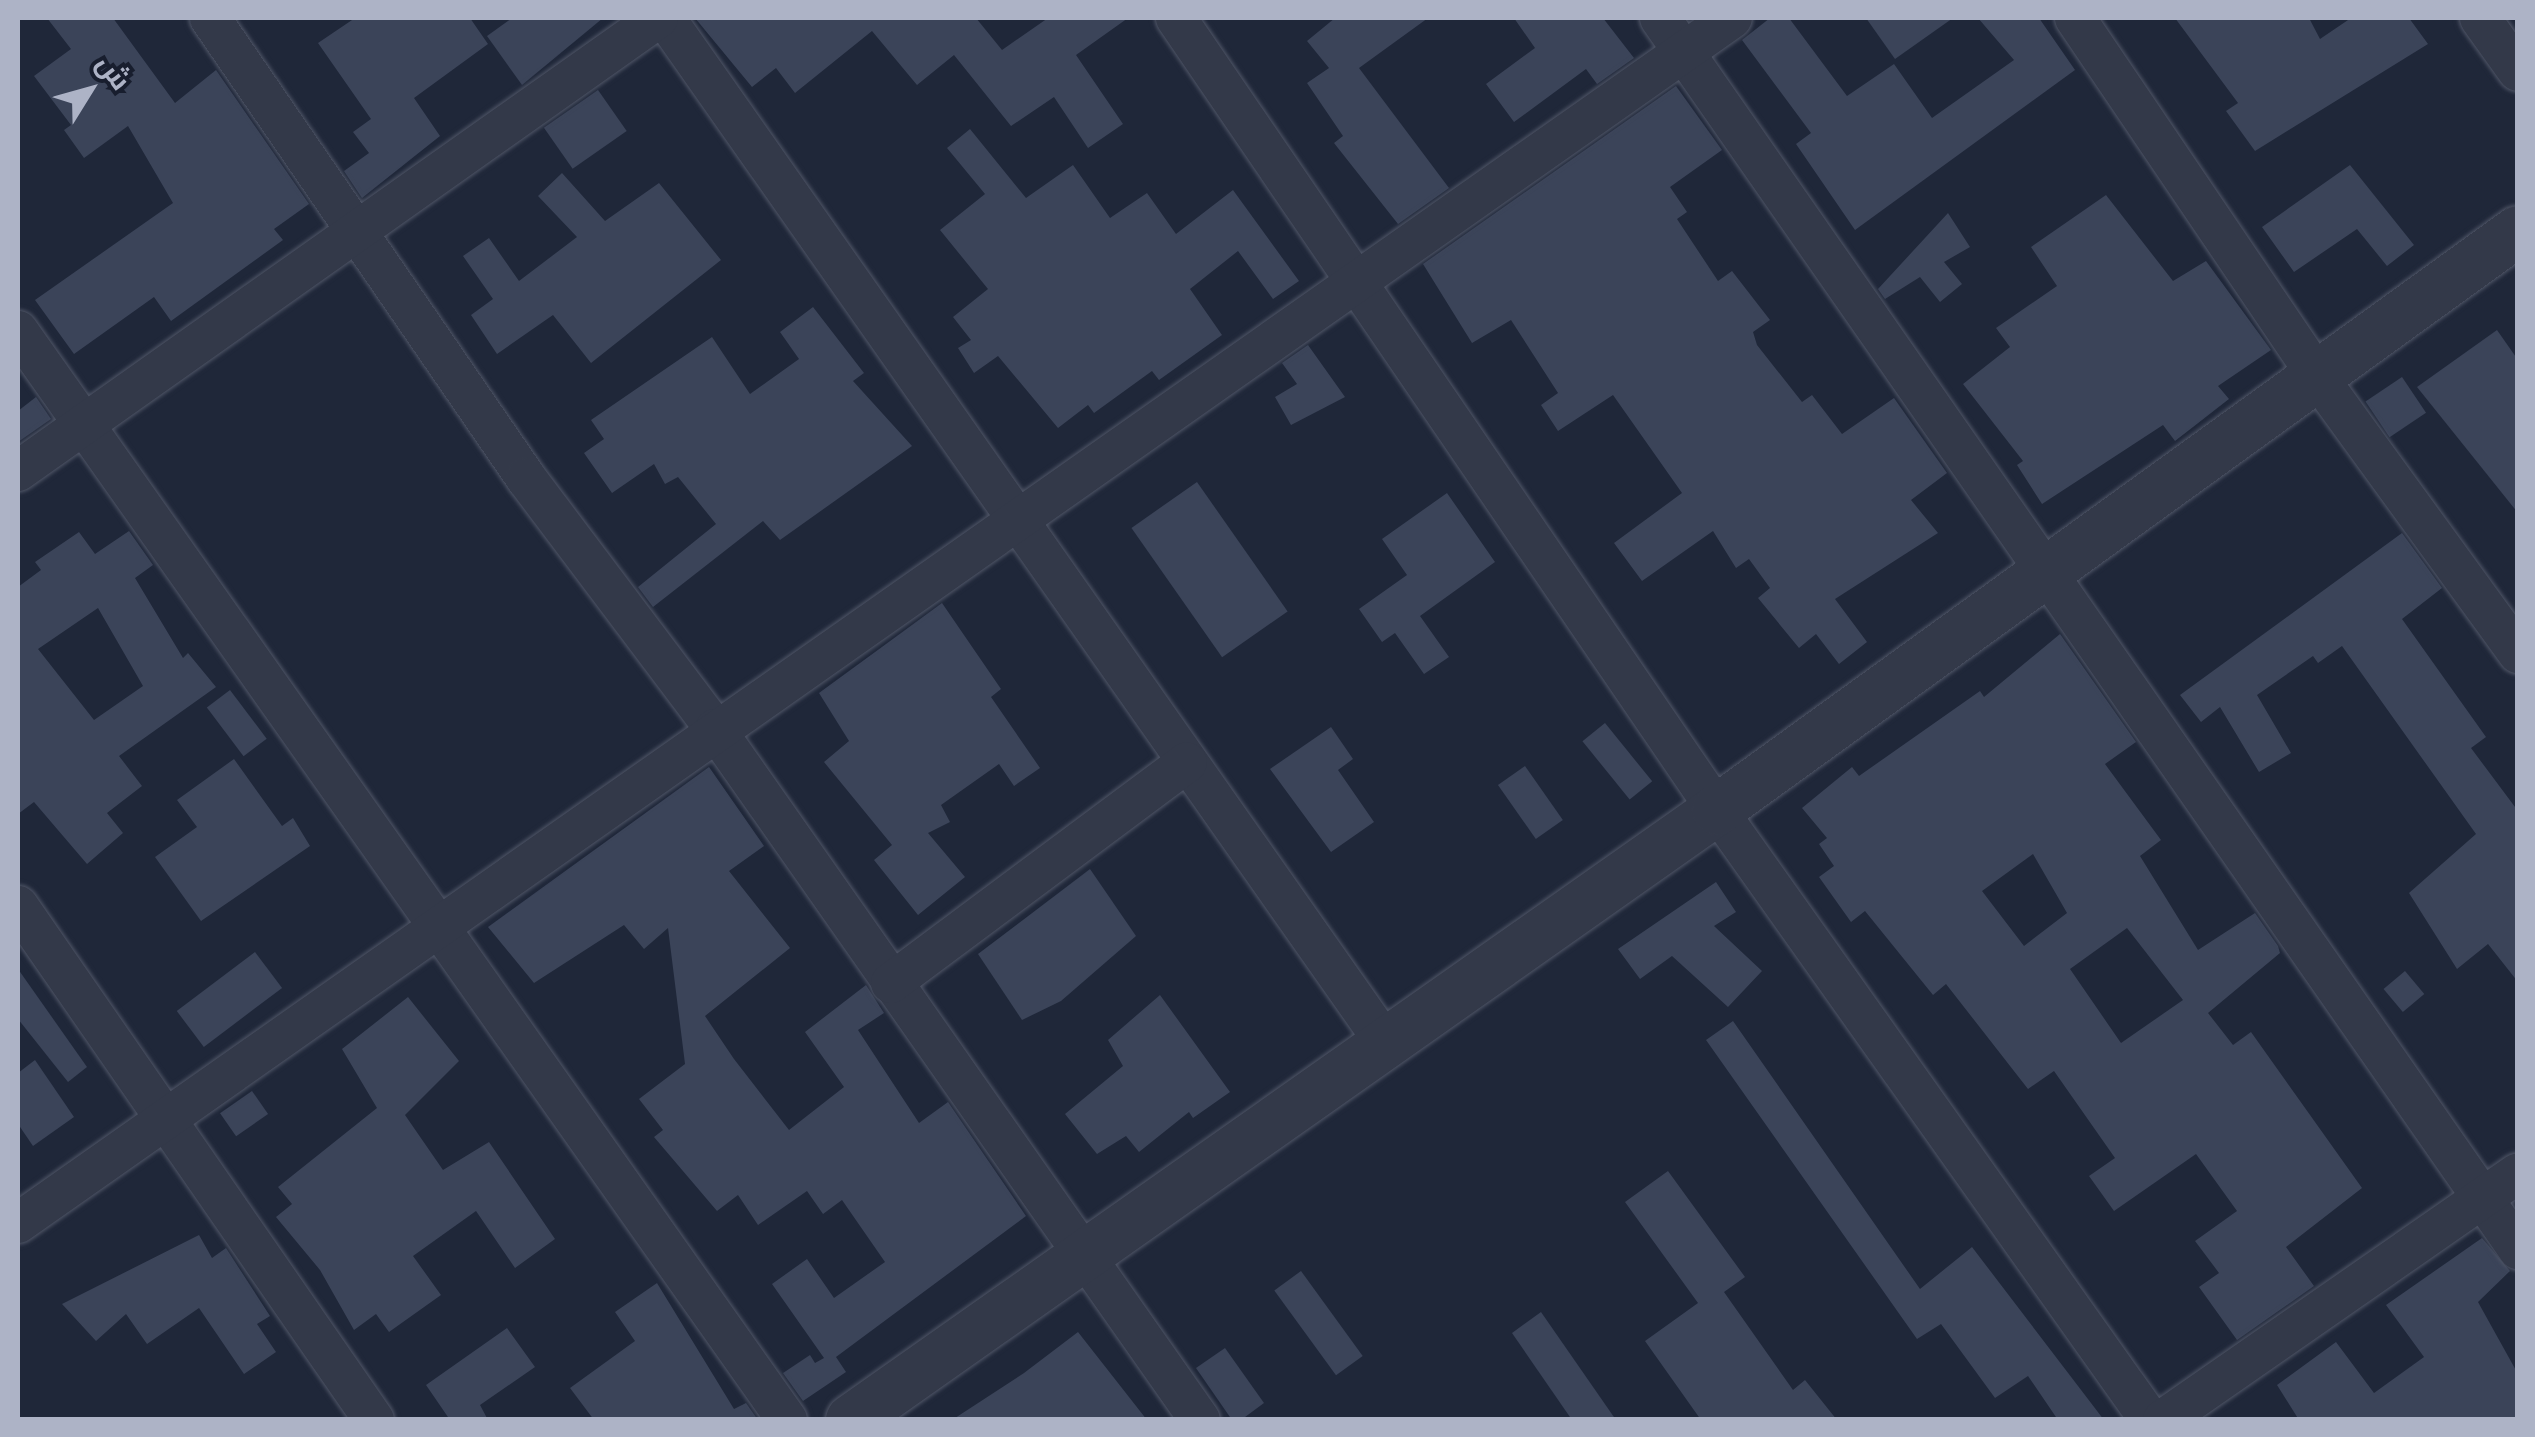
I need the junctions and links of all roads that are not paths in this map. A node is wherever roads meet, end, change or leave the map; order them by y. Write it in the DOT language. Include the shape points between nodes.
graph roads {
  1 [pos="210,18"];
  2 [pos="662,18"];
  3 [pos="1176,18"];
  4 [pos="1660,18"];
  5 [pos="1732,18"];
  6 [pos="2075,18"];
  7 [pos="2480,18"];
  8 [pos="1685,52"];
  9 [pos="2518,72"];
  10 [pos="357,232"];
  11 [pos="2518,232"];
  12 [pos="1358,280"];
  13 [pos="18,331"];
  14 [pos="2318,379"];
  15 [pos="83,425"];
  16 [pos="18,470"];
  17 [pos="1020,523"];
  18 [pos="2042,574"];
  19 [pos="2518,653"];
  20 [pos="715,729"];
  21 [pos="1187,762"];
  22 [pos="1717,810"];
  23 [pos="18,906"];
  24 [pos="440,927"];
  25 [pos="892,983"];
  26 [pos="1386,1044"];
  27 [pos="164,1124"];
  28 [pos="2518,1173"];
  29 [pos="2481,1198"];
  30 [pos="18,1223"];
  31 [pos="2518,1250"];
  32 [pos="1085,1257"];
  33 [pos="374,1420"];
  34 [pos="787,1420"];
  35 [pos="851,1420"];
  36 [pos="1200,1420"];
  37 [pos="2150,1420"];
  38 [pos="2163,1420"];
  1 -- 10 [label="street"];
  2 -- 10 [label="street"];
  2 -- 17 [label="street"];
  3 -- 12 [label="street"];
  4 -- 8 [label="street"];
  5 -- 8 [label="street"];
  6 -- 14 [label="street"];
  7 -- 9 [label="street"];
  8 -- 12 [label="street"];
  8 -- 18 [label="street"];
  10 -- 15 [label="street"];
  10 -- 20 [label="street" via="526,478"];
  11 -- 14 [label="street"];
  12 -- 17 [label="street"];
  12 -- 22 [label="street"];
  13 -- 15 [label="street"];
  14 -- 18 [label="street"];
  14 -- 19 [label="street"];
  15 -- 16 [label="street"];
  15 -- 24 [label="street"];
  17 -- 20 [label="street"];
  17 -- 21 [label="street"];
  18 -- 22 [label="street"];
  18 -- 29 [label="street"];
  20 -- 24 [label="street"];
  20 -- 25 [label="street"];
  21 -- 25 [label="street"];
  21 -- 26 [label="street"];
  22 -- 26 [label="street"];
  22 -- 37 [label="street"];
  23 -- 27 [label="street"];
  24 -- 27 [label="street"];
  24 -- 34 [label="street"];
  25 -- 32 [label="street"];
  26 -- 32 [label="street"];
  27 -- 30 [label="street"];
  27 -- 33 [label="street"];
  28 -- 29 [label="street"];
  29 -- 31 [label="street"];
  29 -- 38 [label="street"];
  32 -- 35 [label="street"];
  32 -- 36 [label="street"];
}
